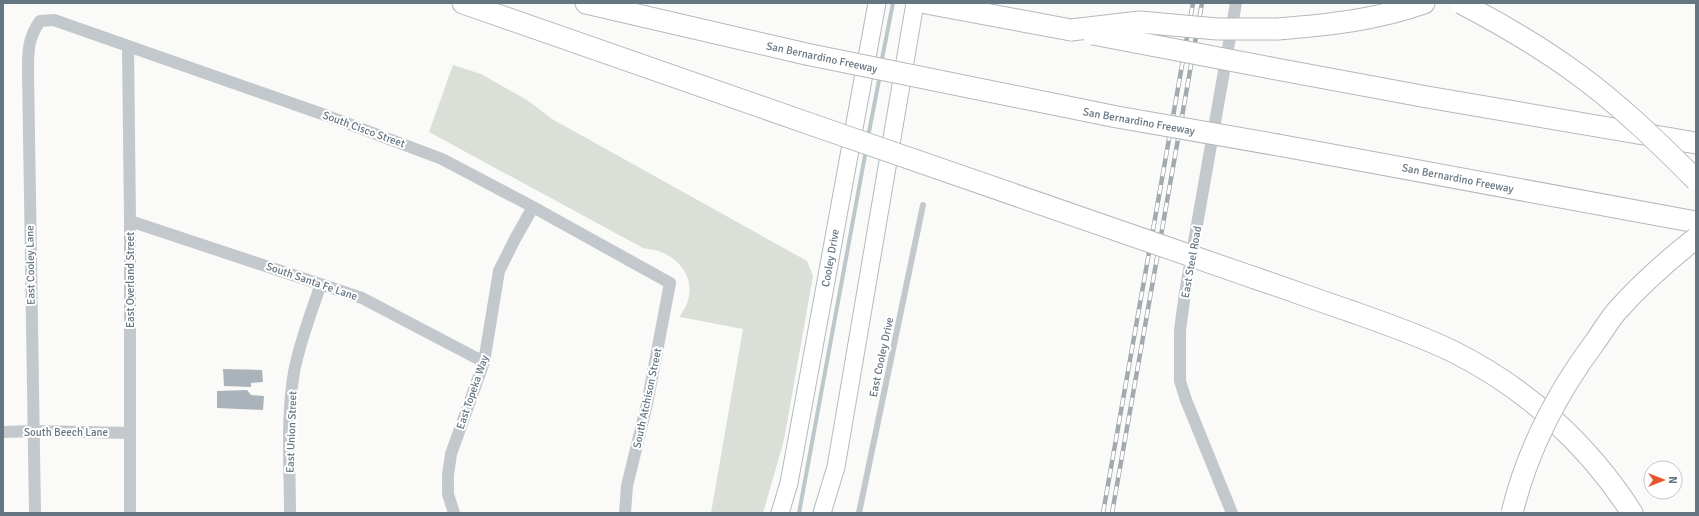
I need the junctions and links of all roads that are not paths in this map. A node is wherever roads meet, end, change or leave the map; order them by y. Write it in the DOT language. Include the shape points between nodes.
graph roads {
  1 [pos="463,3"];
  2 [pos="586,3"];
  3 [pos="877,3"];
  4 [pos="915,3"];
  5 [pos="926,3"];
  6 [pos="1236,3"];
  7 [pos="1424,3"];
  8 [pos="1461,3"];
  9 [pos="40,20"];
  10 [pos="1071,30"];
  11 [pos="128,46"];
  12 [pos="1696,143"];
  13 [pos="1696,180"];
  14 [pos="923,205"];
  15 [pos="533,207"];
  16 [pos="1673,218"];
  17 [pos="130,221"];
  18 [pos="1696,222"];
  19 [pos="1696,226"];
  20 [pos="1696,238"];
  21 [pos="670,283"];
  22 [pos="321,284"];
  23 [pos="484,362"];
  24 [pos="32,431"];
  25 [pos="3,432"];
  26 [pos="130,433"];
  27 [pos="35,513"];
  28 [pos="130,513"];
  29 [pos="290,513"];
  30 [pos="454,513"];
  31 [pos="625,513"];
  32 [pos="780,513"];
  33 [pos="822,513"];
  34 [pos="859,513"];
  35 [pos="1232,513"];
  36 [pos="1512,513"];
  37 [pos="1632,513"];
  1 -- 37 [label="highway, bridge" via="1409,332 1482,367 1547,414 1604,474"];
  2 -- 16 [label="highway, San Bernardino Freeway, bridge" via="806,54 1110,116"];
  3 -- 32 [label="street, Cooley Drive" via="790,475"];
  4 -- 33 [label="street" via="836,467"];
  5 -- 10 [label="highway"];
  6 -- 35 [label="street, East Steel Road" via="1185,293 1179,360 1180,381 1186,400"];
  7 -- 10 [label="highway, bridge" via="1369,18 1278,29 1217,29 1140,22"];
  8 -- 13 [label="highway, bridge" via="1506,26 1576,73 1643,129"];
  9 -- 11 [label="street, South Cisco Street" via="54,20"];
  9 -- 24 [label="street, East Cooley Lane" via="32,32 28,71"];
  10 -- 12 [label="highway, bridge" via="1427,97"];
  11 -- 15 [label="street, South Cisco Street" via="442,159"];
  11 -- 17 [label="street, East Overland Street"];
  14 -- 34 [label="lane, East Cooley Drive"];
  15 -- 21 [label="street, South Cisco Street"];
  15 -- 23 [label="street, East Topeka Way" via="499,271"];
  16 -- 18 [label="highway, San Bernardino Freeway"];
  16 -- 19 [label="highway"];
  17 -- 22 [label="street, South Santa Fe Lane"];
  17 -- 26 [label="street, East Overland Street"];
  20 -- 36 [label="highway, bridge" via="1668,260 1616,313 1578,365 1551,410 1529,459"];
  21 -- 31 [label="street, South Atchison Street" via="627,486"];
  22 -- 23 [label="street, South Santa Fe Lane" via="362,298"];
  22 -- 29 [label="street, East Union Street" via="301,341 294,373 289,421"];
  23 -- 30 [label="street, East Topeka Way" via="451,454 448,494"];
  24 -- 25 [label="street, South Beech Lane"];
  24 -- 26 [label="street, South Beech Lane"];
  24 -- 27 [label="street, East Cooley Lane"];
  26 -- 28 [label="street, East Overland Street"];
}
